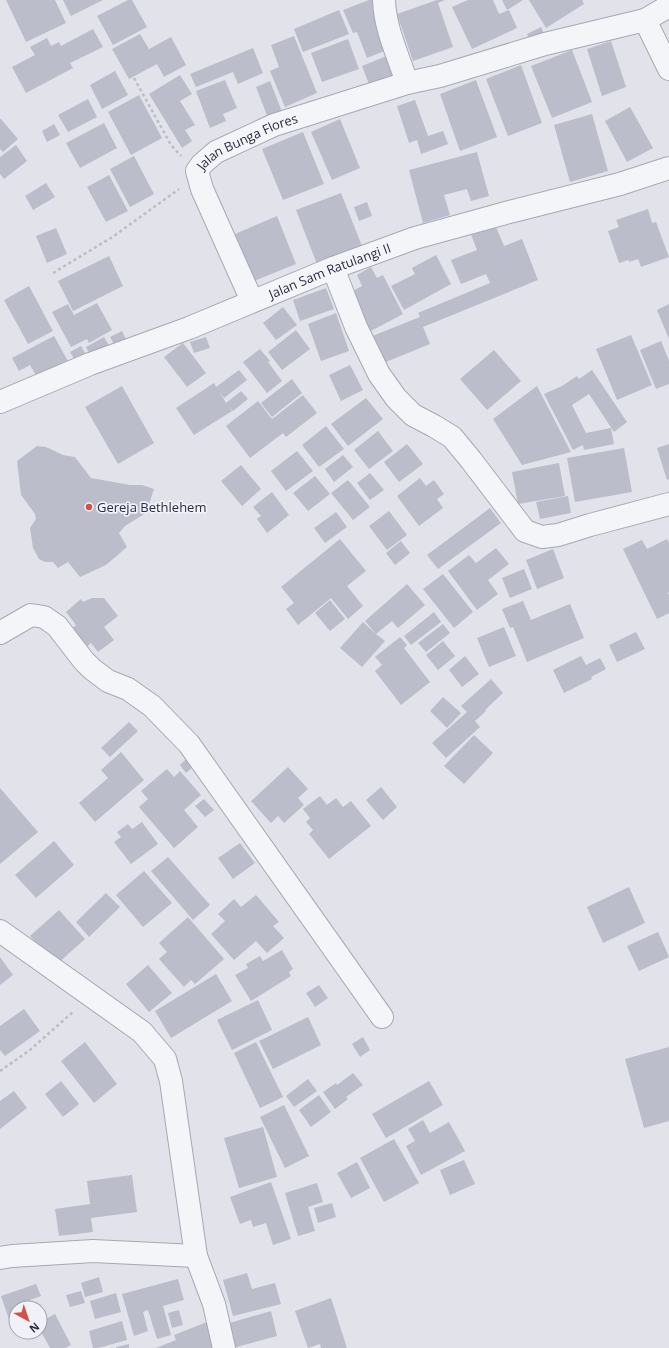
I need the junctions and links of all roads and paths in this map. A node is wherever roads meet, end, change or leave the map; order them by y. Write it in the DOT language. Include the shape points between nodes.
graph roads {
  1 [pos="384,0"];
  2 [pos="669,6"];
  3 [pos="646,20"];
  4 [pos="669,68"];
  5 [pos="134,78"];
  6 [pos="406,83"];
  7 [pos="669,168"];
  8 [pos="197,171"];
  9 [pos="333,268"];
  10 [pos="54,273"];
  11 [pos="252,301"];
  12 [pos="0,402"];
  13 [pos="669,504"];
  14 [pos="0,633"];
  15 [pos="0,931"];
  16 [pos="91,996"];
  17 [pos="382,1017"];
  18 [pos="0,1071"];
  19 [pos="196,1256"];
  20 [pos="0,1258"];
  21 [pos="224,1348"];
  1 -- 6 [label="street" via="388,30"];
  2 -- 3 [label="street"];
  3 -- 4 [label="street"];
  3 -- 6 [label="street, Jalan Bunga Flores" via="545,44 440,76"];
  5 -- 8 [label="path" via="171,145"];
  6 -- 8 [label="street, Jalan Bunga Flores" via="274,125 216,152"];
  7 -- 9 [label="street, Jalan Sam Ratulangi II" via="620,184 416,238"];
  8 -- 10 [label="path, Jalan Bunga Flores" via="185,186 114,236"];
  8 -- 11 [label="street" via="202,190"];
  9 -- 11 [label="street, Jalan Sam Ratulangi II"];
  9 -- 13 [label="street" via="356,327 379,374 396,398 413,415 452,437 525,531 542,537 558,535"];
  11 -- 12 [label="street, Jalan Sam Ratulangi II"];
  14 -- 17 [label="street" via="31,615 44,617 57,626 92,669 152,706 194,750"];
  15 -- 16 [label="street"];
  16 -- 18 [label="path" via="30,1050"];
  16 -- 19 [label="street" via="142,1032 165,1059 171,1081"];
  19 -- 20 [label="street" via="93,1251"];
  19 -- 21 [label="street" via="214,1304"];
}
